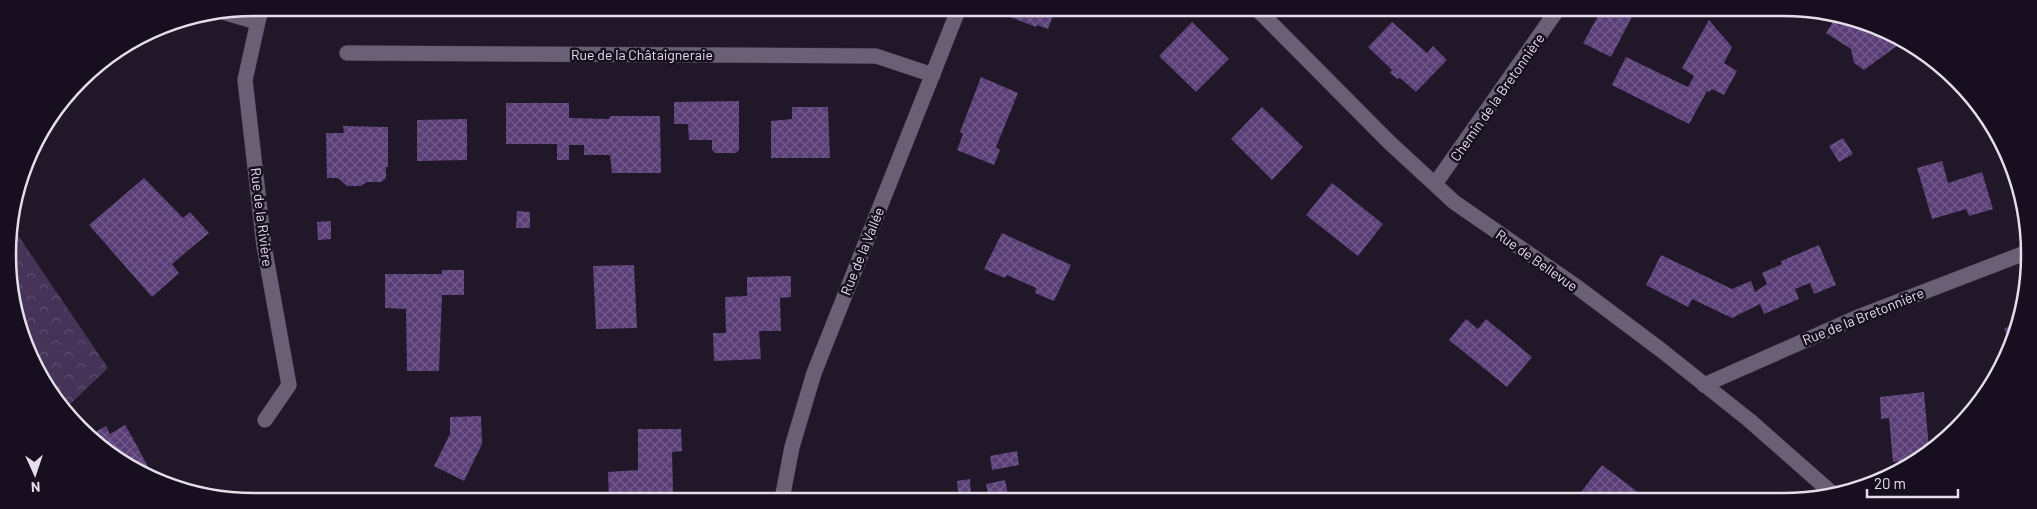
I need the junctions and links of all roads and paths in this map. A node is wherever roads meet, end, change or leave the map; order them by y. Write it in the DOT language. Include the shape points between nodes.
graph roads {
  1 [pos="259,16"];
  2 [pos="955,16"];
  3 [pos="1264,16"];
  4 [pos="1553,16"];
  5 [pos="348,52"];
  6 [pos="933,75"];
  7 [pos="1435,184"];
  8 [pos="2021,255"];
  9 [pos="1704,385"];
  10 [pos="265,420"];
  11 [pos="1827,488"];
  12 [pos="783,493"];
  1 -- 10 [label="street, Rue de la Rivière" via="245,80 264,246 289,385"];
  2 -- 6 [label="street, Rue de la Vallée"];
  3 -- 7 [label="street, Rue de Bellevue"];
  4 -- 7 [label="street, Chemin de la Bretonnière"];
  5 -- 6 [label="street, Rue de la Châtaigneraie" via="876,56"];
  6 -- 12 [label="street, Rue de la Vallée" via="814,373 792,447"];
  7 -- 9 [label="street, Rue de Bellevue" via="1454,202 1577,287"];
  8 -- 9 [label="street, Rue de la Bretonnière" via="1858,317"];
  9 -- 11 [label="street, Rue de Bellevue"];
}
